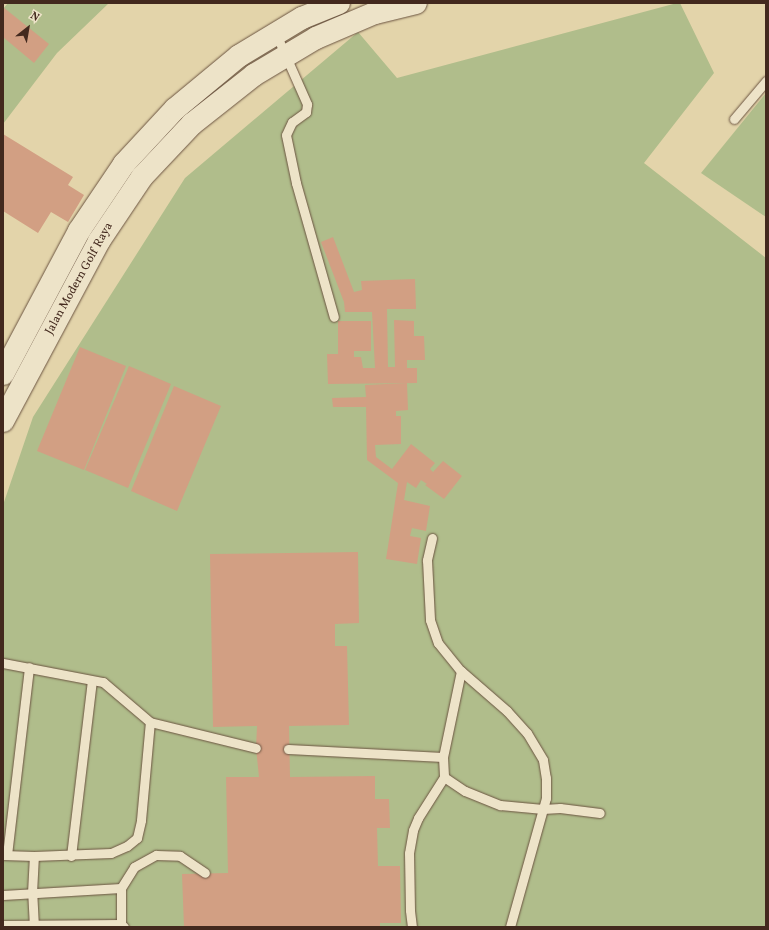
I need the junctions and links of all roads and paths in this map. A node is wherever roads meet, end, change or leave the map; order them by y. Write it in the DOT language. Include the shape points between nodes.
graph roads {
  1 [pos="339,3"];
  2 [pos="416,3"];
  3 [pos="276,34"];
  4 [pos="286,56"];
  5 [pos="766,81"];
  6 [pos="734,119"];
  7 [pos="334,317"];
  8 [pos="3,374"];
  9 [pos="3,421"];
  10 [pos="432,538"];
  11 [pos="3,663"];
  12 [pos="29,668"];
  13 [pos="460,671"];
  14 [pos="92,681"];
  15 [pos="150,722"];
  16 [pos="256,748"];
  17 [pos="288,749"];
  18 [pos="443,757"];
  19 [pos="444,777"];
  20 [pos="543,809"];
  21 [pos="600,813"];
  22 [pos="5,855"];
  23 [pos="34,856"];
  24 [pos="71,856"];
  25 [pos="205,873"];
  26 [pos="121,888"];
  27 [pos="32,893"];
  28 [pos="3,896"];
  29 [pos="122,925"];
  30 [pos="3,926"];
  31 [pos="34,926"];
  32 [pos="412,927"];
  33 [pos="510,927"];
  1 -- 3 [label="street, Jalan Modern Golf Raya" via="302,18"];
  2 -- 4 [label="street, Jalan Modern Golf Raya" via="375,13 316,38"];
  3 -- 4 [label="lane"];
  3 -- 8 [label="street, Jalan Modern Golf Raya" via="239,56 175,109 124,164 79,231"];
  4 -- 7 [label="lane" via="307,104 306,112 292,122 286,135 296,182"];
  4 -- 9 [label="street, Jalan Modern Golf Raya" via="254,75 192,124 142,177 99,241"];
  5 -- 6 [label="lane"];
  10 -- 13 [label="lane" via="427,560 430,620 438,643"];
  11 -- 12 [label="lane"];
  12 -- 14 [label="lane"];
  12 -- 22 [label="lane"];
  13 -- 18 [label="lane"];
  13 -- 20 [label="lane" via="507,711 527,733 543,760 546,798"];
  14 -- 15 [label="lane" via="106,684"];
  14 -- 24 [label="lane"];
  15 -- 16 [label="lane"];
  15 -- 24 [label="lane" via="142,820 137,838 111,853"];
  17 -- 18 [label="lane"];
  18 -- 19 [label="lane"];
  19 -- 20 [label="lane" via="465,791 500,805"];
  19 -- 32 [label="lane" via="413,830 410,853"];
  20 -- 21 [label="lane" via="560,808"];
  20 -- 33 [label="lane"];
  22 -- 23 [label="lane"];
  23 -- 24 [label="lane"];
  23 -- 27 [label="lane"];
  25 -- 26 [label="lane" via="180,856 156,855 134,867"];
  26 -- 27 [label="lane"];
  26 -- 29 [label="lane"];
  27 -- 28 [label="lane"];
  27 -- 31 [label="lane"];
  29 -- 31 [label="lane"];
  30 -- 31 [label="lane"];
}
